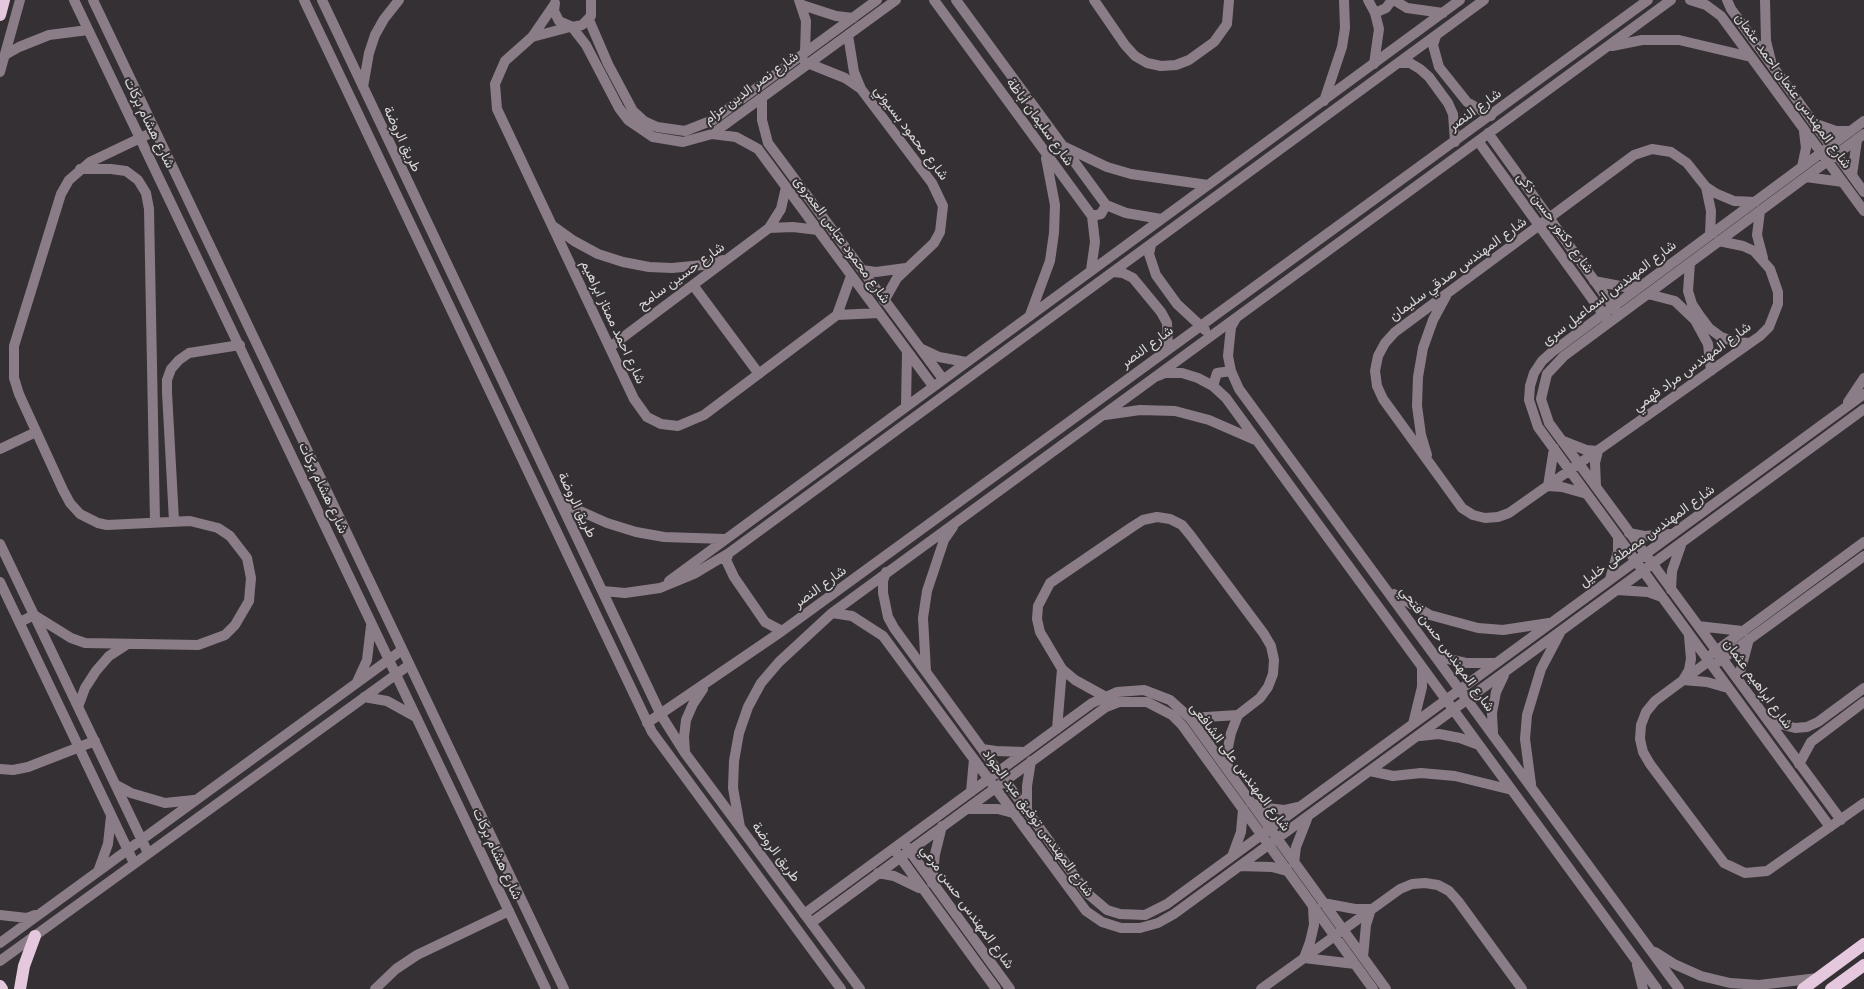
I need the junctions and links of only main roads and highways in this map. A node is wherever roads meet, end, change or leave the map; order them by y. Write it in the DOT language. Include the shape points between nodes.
graph roads {
  1 [pos="4,0"];
  2 [pos="0,15"];
  3 [pos="35,936"];
  4 [pos="1864,944"];
  5 [pos="1864,965"];
  6 [pos="0,986"];
  7 [pos="2,989"];
  8 [pos="20,989"];
  9 [pos="1803,989"];
  10 [pos="1831,989"];
  1 -- 2 [label="main road"];
  3 -- 8 [label="main road"];
  4 -- 9 [label="main road"];
  5 -- 10 [label="main road"];
  6 -- 7 [label="main road"];
}
